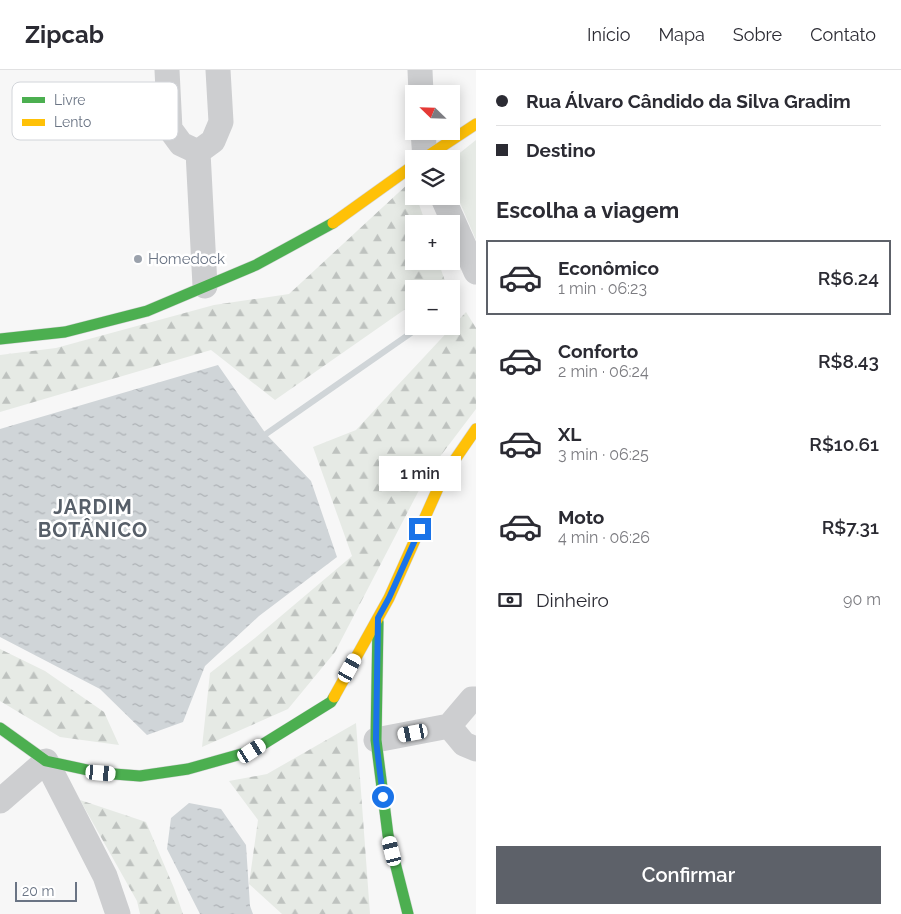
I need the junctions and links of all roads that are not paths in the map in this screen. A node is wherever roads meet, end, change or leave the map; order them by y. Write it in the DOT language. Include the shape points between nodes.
graph roads {
  1 [pos="218,70"];
  2 [pos="420,70"];
  3 [pos="421,85"];
  4 [pos="476,124"];
  5 [pos="178,140"];
  6 [pos="436,150"];
  7 [pos="198,152"];
  8 [pos="405,171"];
  9 [pos="446,205"];
  10 [pos="476,272"];
  11 [pos="205,286"];
  12 [pos="0,339"];
  13 [pos="476,429"];
  14 [pos="378,618"];
  15 [pos="476,699"];
  16 [pos="450,726"];
  17 [pos="0,728"];
  18 [pos="376,740"];
  19 [pos="476,749"];
  20 [pos="46,761"];
  21 [pos="0,801"];
  22 [pos="118,914"];
  23 [pos="408,914"];
  1 -- 7 [label="street" via="221,122 213,141"];
  2 -- 3 [label="street"];
  4 -- 6 [label="main road"];
  5 -- 7 [label="street"];
  7 -- 11 [label="street"];
  8 -- 11 [label="main road" via="330,225 256,265"];
  9 -- 10 [label="street"];
  11 -- 12 [label="main road" via="147,311 65,332"];
  13 -- 14 [label="main road" via="443,477"];
  14 -- 18 [label="main road"];
  14 -- 20 [label="main road" via="331,702 252,751 188,769 140,776 101,773"];
  15 -- 16 [label="street" via="472,699"];
  16 -- 18 [label="street"];
  16 -- 19 [label="street" via="464,744"];
  17 -- 20 [label="main road"];
  18 -- 23 [label="main road" via="388,835"];
  20 -- 21 [label="street"];
  20 -- 22 [label="street" via="105,876"];
}
